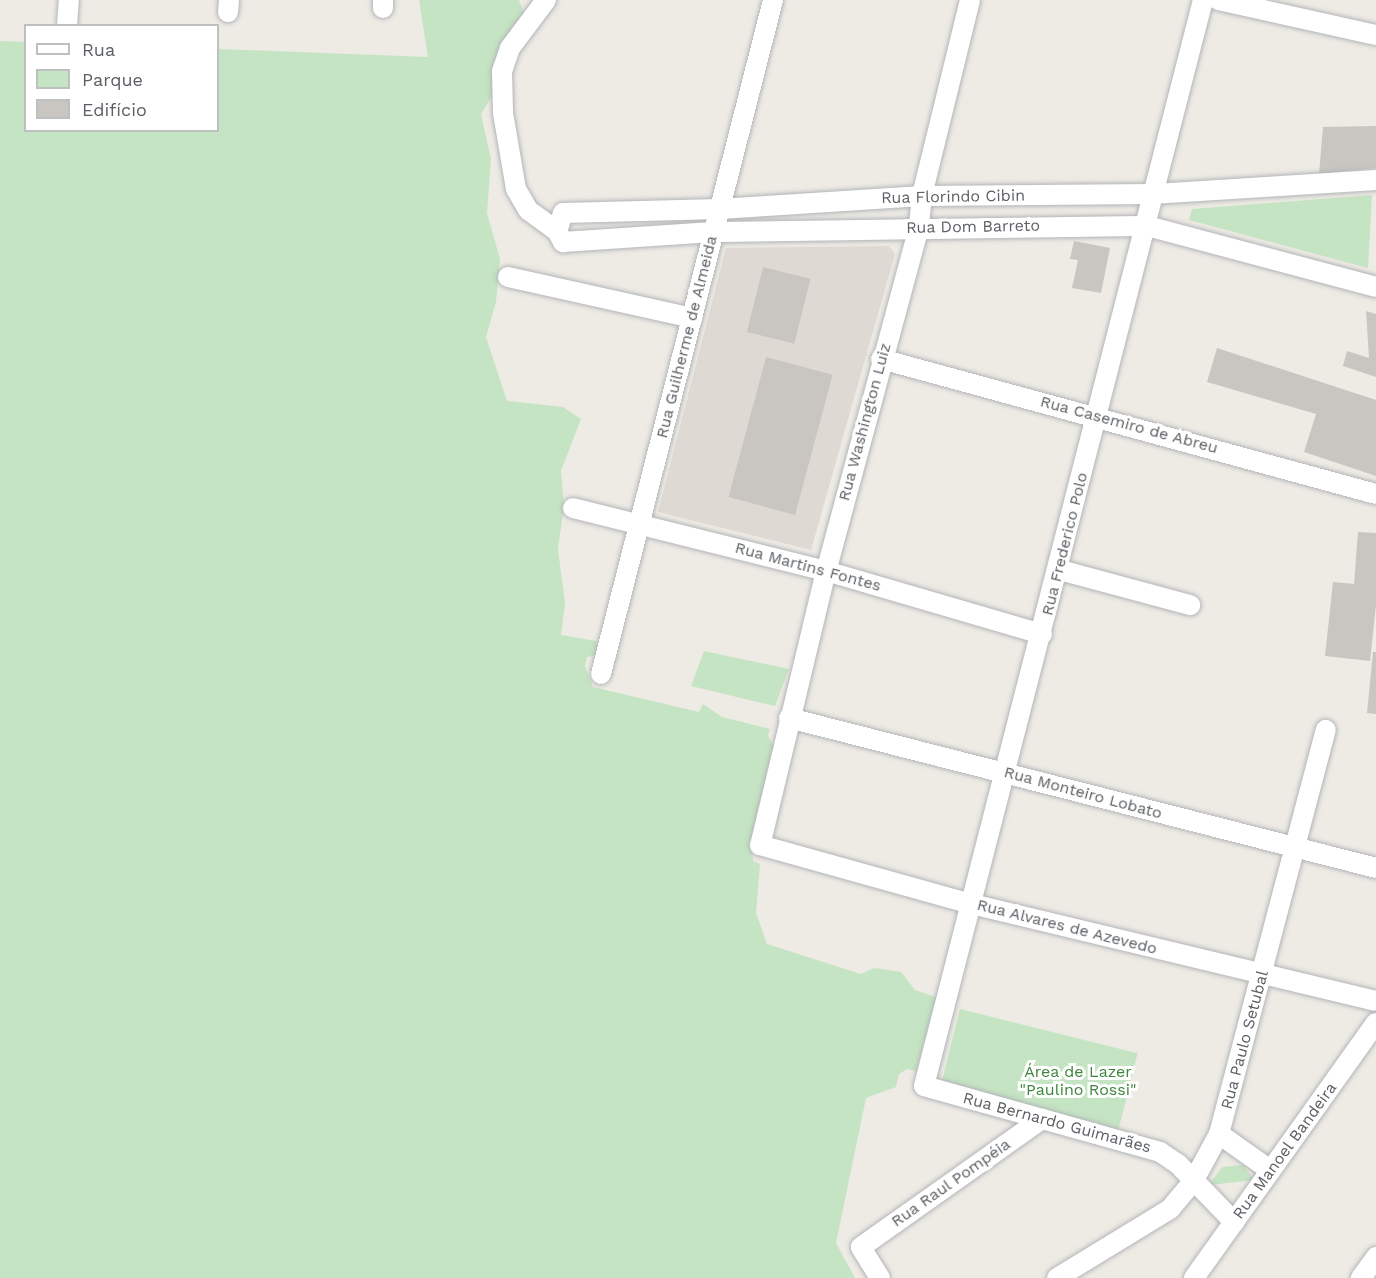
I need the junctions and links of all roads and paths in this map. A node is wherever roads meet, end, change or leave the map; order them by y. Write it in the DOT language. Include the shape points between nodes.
graph roads {
  1 [pos="69,0"];
  2 [pos="546,0"];
  3 [pos="773,0"];
  4 [pos="970,0"];
  5 [pos="1203,0"];
  6 [pos="1218,0"];
  7 [pos="67,24"];
  8 [pos="1376,35"];
  9 [pos="1376,180"];
  10 [pos="1155,194"];
  11 [pos="922,196"];
  12 [pos="719,209"];
  13 [pos="1147,226"];
  14 [pos="918,227"];
  15 [pos="713,232"];
  16 [pos="560,237"];
  17 [pos="508,277"];
  18 [pos="1376,287"];
  19 [pos="693,318"];
  20 [pos="881,359"];
  21 [pos="1097,415"];
  22 [pos="1376,494"];
  23 [pos="573,508"];
  24 [pos="642,523"];
  25 [pos="1060,570"];
  26 [pos="826,571"];
  27 [pos="1190,605"];
  28 [pos="1042,634"];
  29 [pos="602,674"];
  30 [pos="789,718"];
  31 [pos="1326,730"];
  32 [pos="1006,772"];
  33 [pos="760,845"];
  34 [pos="1293,848"];
  35 [pos="1376,868"];
  36 [pos="972,904"];
  37 [pos="1263,974"];
  38 [pos="1376,1000"];
  39 [pos="1376,1023"];
  40 [pos="924,1086"];
  41 [pos="1042,1119"];
  42 [pos="1219,1134"];
  43 [pos="1270,1170"];
  44 [pos="1194,1180"];
  45 [pos="1234,1222"];
  46 [pos="1376,1257"];
  47 [pos="880,1278"];
  48 [pos="1057,1278"];
  49 [pos="1194,1278"];
  50 [pos="1360,1278"];
  1 -- 7 [label="street"];
  2 -- 16 [label="street" via="510,48 502,71 503,113 516,189 528,210"];
  3 -- 12 [label="street, Rua Guilherme de Almeida"];
  4 -- 11 [label="street, Rua Washington Luiz"];
  5 -- 10 [label="street, Rua Frederico Polo"];
  6 -- 8 [label="street"];
  9 -- 10 [label="street, Rua Florindo Cibin"];
  10 -- 11 [label="street, Rua Florindo Cibin"];
  10 -- 13 [label="street, Rua Frederico Polo"];
  11 -- 12 [label="street, Rua Florindo Cibin"];
  11 -- 14 [label="street, Rua Washington Luiz"];
  12 -- 15 [label="street, Rua Guilherme de Almeida"];
  12 -- 16 [label="street, Rua Florindo Cibin" via="563,213"];
  13 -- 14 [label="street, Rua Dom Barreto"];
  13 -- 18 [label="street, Rua Dom Barreto"];
  13 -- 21 [label="street, Rua Frederico Polo"];
  14 -- 15 [label="street, Rua Dom Barreto"];
  14 -- 20 [label="street, Rua Washington Luiz"];
  15 -- 16 [label="street, Rua Dom Barreto"];
  15 -- 19 [label="street, Rua Guilherme de Almeida"];
  17 -- 19 [label="street"];
  19 -- 24 [label="street, Rua Guilherme de Almeida"];
  20 -- 21 [label="street, Rua Casemiro de Abreu"];
  20 -- 26 [label="street, Rua Washington Luiz"];
  21 -- 22 [label="street, Rua Casemiro de Abreu"];
  21 -- 25 [label="street, Rua Frederico Polo"];
  23 -- 24 [label="street, Rua Martins Fontes"];
  24 -- 26 [label="street, Rua Martins Fontes"];
  24 -- 29 [label="street, Rua Guilherme de Almeida"];
  25 -- 27 [label="street"];
  25 -- 28 [label="street, Rua Frederico Polo"];
  26 -- 28 [label="street, Rua Martins Fontes"];
  26 -- 30 [label="street, Rua Washington Luiz"];
  28 -- 32 [label="street, Rua Frederico Polo"];
  30 -- 32 [label="street, Rua Monteiro Lobato"];
  30 -- 33 [label="street, Rua Washington Luiz"];
  31 -- 34 [label="street, Rua Paulo Setubal"];
  32 -- 34 [label="street, Rua Monteiro Lobato"];
  32 -- 36 [label="street, Rua Frederico Polo"];
  33 -- 36 [label="street, Rua Alvares de Azevedo"];
  34 -- 35 [label="street, Rua Monteiro Lobato"];
  34 -- 37 [label="street, Rua Paulo Setubal"];
  36 -- 37 [label="street, Rua Alvares de Azevedo"];
  36 -- 40 [label="street, Rua Frederico Polo"];
  37 -- 38 [label="street, Rua Alvares de Azevedo"];
  37 -- 42 [label="street, Rua Paulo Setubal"];
  39 -- 43 [label="street, Rua Manoel Bandeira"];
  40 -- 41 [label="street, Rua Bernardo Guimarães"];
  41 -- 44 [label="street, Rua Bernardo Guimarães" via="1160,1152"];
  41 -- 47 [label="street, Rua Raul Pompéia" via="861,1247"];
  42 -- 43 [label="street"];
  42 -- 44 [label="street, Rua Paulo Setubal"];
  43 -- 45 [label="street, Rua Manoel Bandeira"];
  44 -- 45 [label="street, Rua Bernardo Guimarães"];
  44 -- 48 [label="street, Rua Paulo Setubal" via="1170,1209"];
  45 -- 49 [label="street, Rua Manoel Bandeira"];
  46 -- 50 [label="street"];
}
